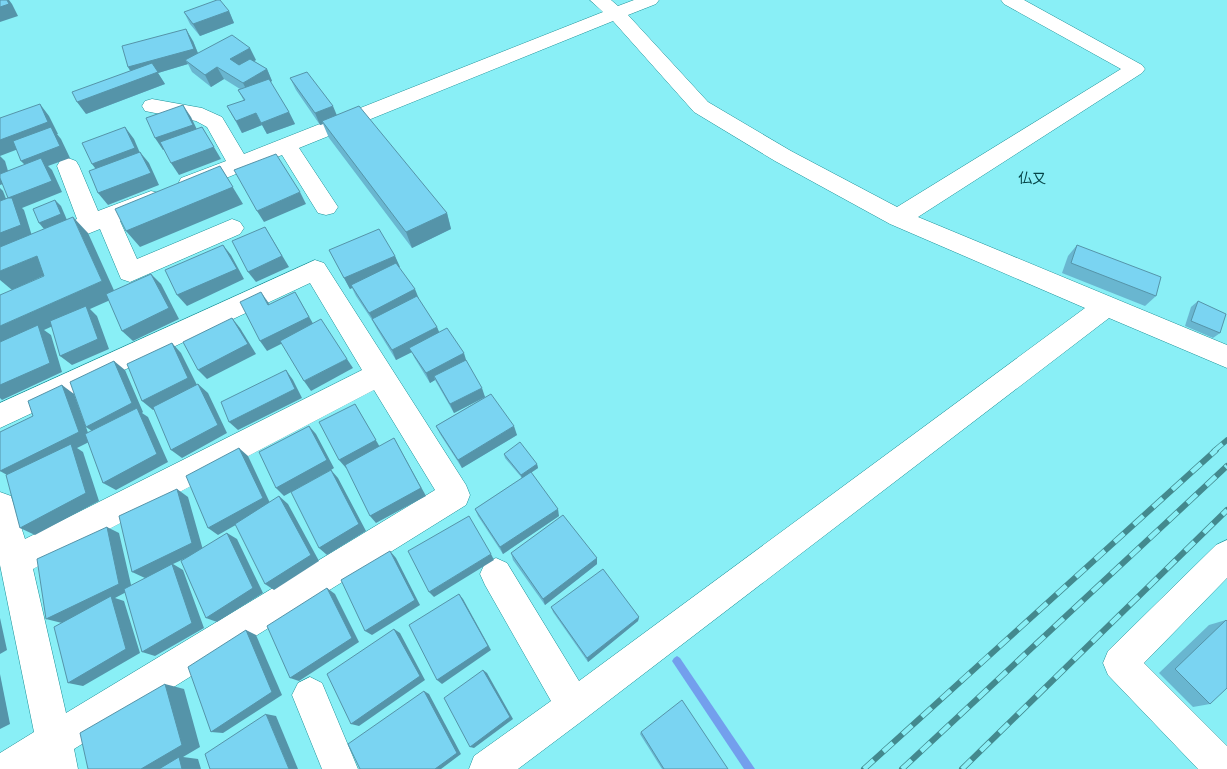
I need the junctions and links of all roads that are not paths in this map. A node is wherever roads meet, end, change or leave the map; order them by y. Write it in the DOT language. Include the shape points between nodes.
graph roads {
  1 [pos="599,0"];
  2 [pos="650,0"];
  3 [pos="1010,0"];
  4 [pos="616,13"];
  5 [pos="152,106"];
  6 [pos="286,145"];
  7 [pos="239,164"];
  8 [pos="68,166"];
  9 [pos="326,207"];
  10 [pos="898,218"];
  11 [pos="99,220"];
  12 [pos="232,228"];
  13 [pos="0,260"];
  14 [pos="1105,307"];
  15 [pos="1227,357"];
  16 [pos="379,374"];
  17 [pos="0,416"];
  18 [pos="0,506"];
  19 [pos="1227,556"];
  20 [pos="15,561"];
  21 [pos="496,574"];
  22 [pos="310,695"];
  23 [pos="574,706"];
  24 [pos="56,755"];
  25 [pos="8,769"];
  26 [pos="340,769"];
  27 [pos="487,769"];
  28 [pos="1224,769"];
  1 -- 4 [label="street"];
  2 -- 4 [label="street"];
  3 -- 10 [label="street" via="1135,69"];
  4 -- 6 [label="street"];
  4 -- 10 [label="street" via="701,107"];
  5 -- 7 [label="street" via="202,115 215,122"];
  6 -- 7 [label="street"];
  6 -- 9 [label="street"];
  7 -- 11 [label="street"];
  8 -- 11 [label="street"];
  10 -- 14 [label="street"];
  11 -- 12 [label="street" via="130,272"];
  11 -- 13 [label="street"];
  14 -- 15 [label="street"];
  14 -- 23 [label="street"];
  16 -- 17 [label="street" via="315,270"];
  16 -- 20 [label="street"];
  16 -- 24 [label="street" via="455,495"];
  18 -- 20 [label="street"];
  19 -- 28 [label="street" via="1120,663"];
  20 -- 24 [label="street"];
  21 -- 23 [label="street"];
  22 -- 26 [label="street"];
  23 -- 27 [label="street"];
  24 -- 25 [label="street"];
}
